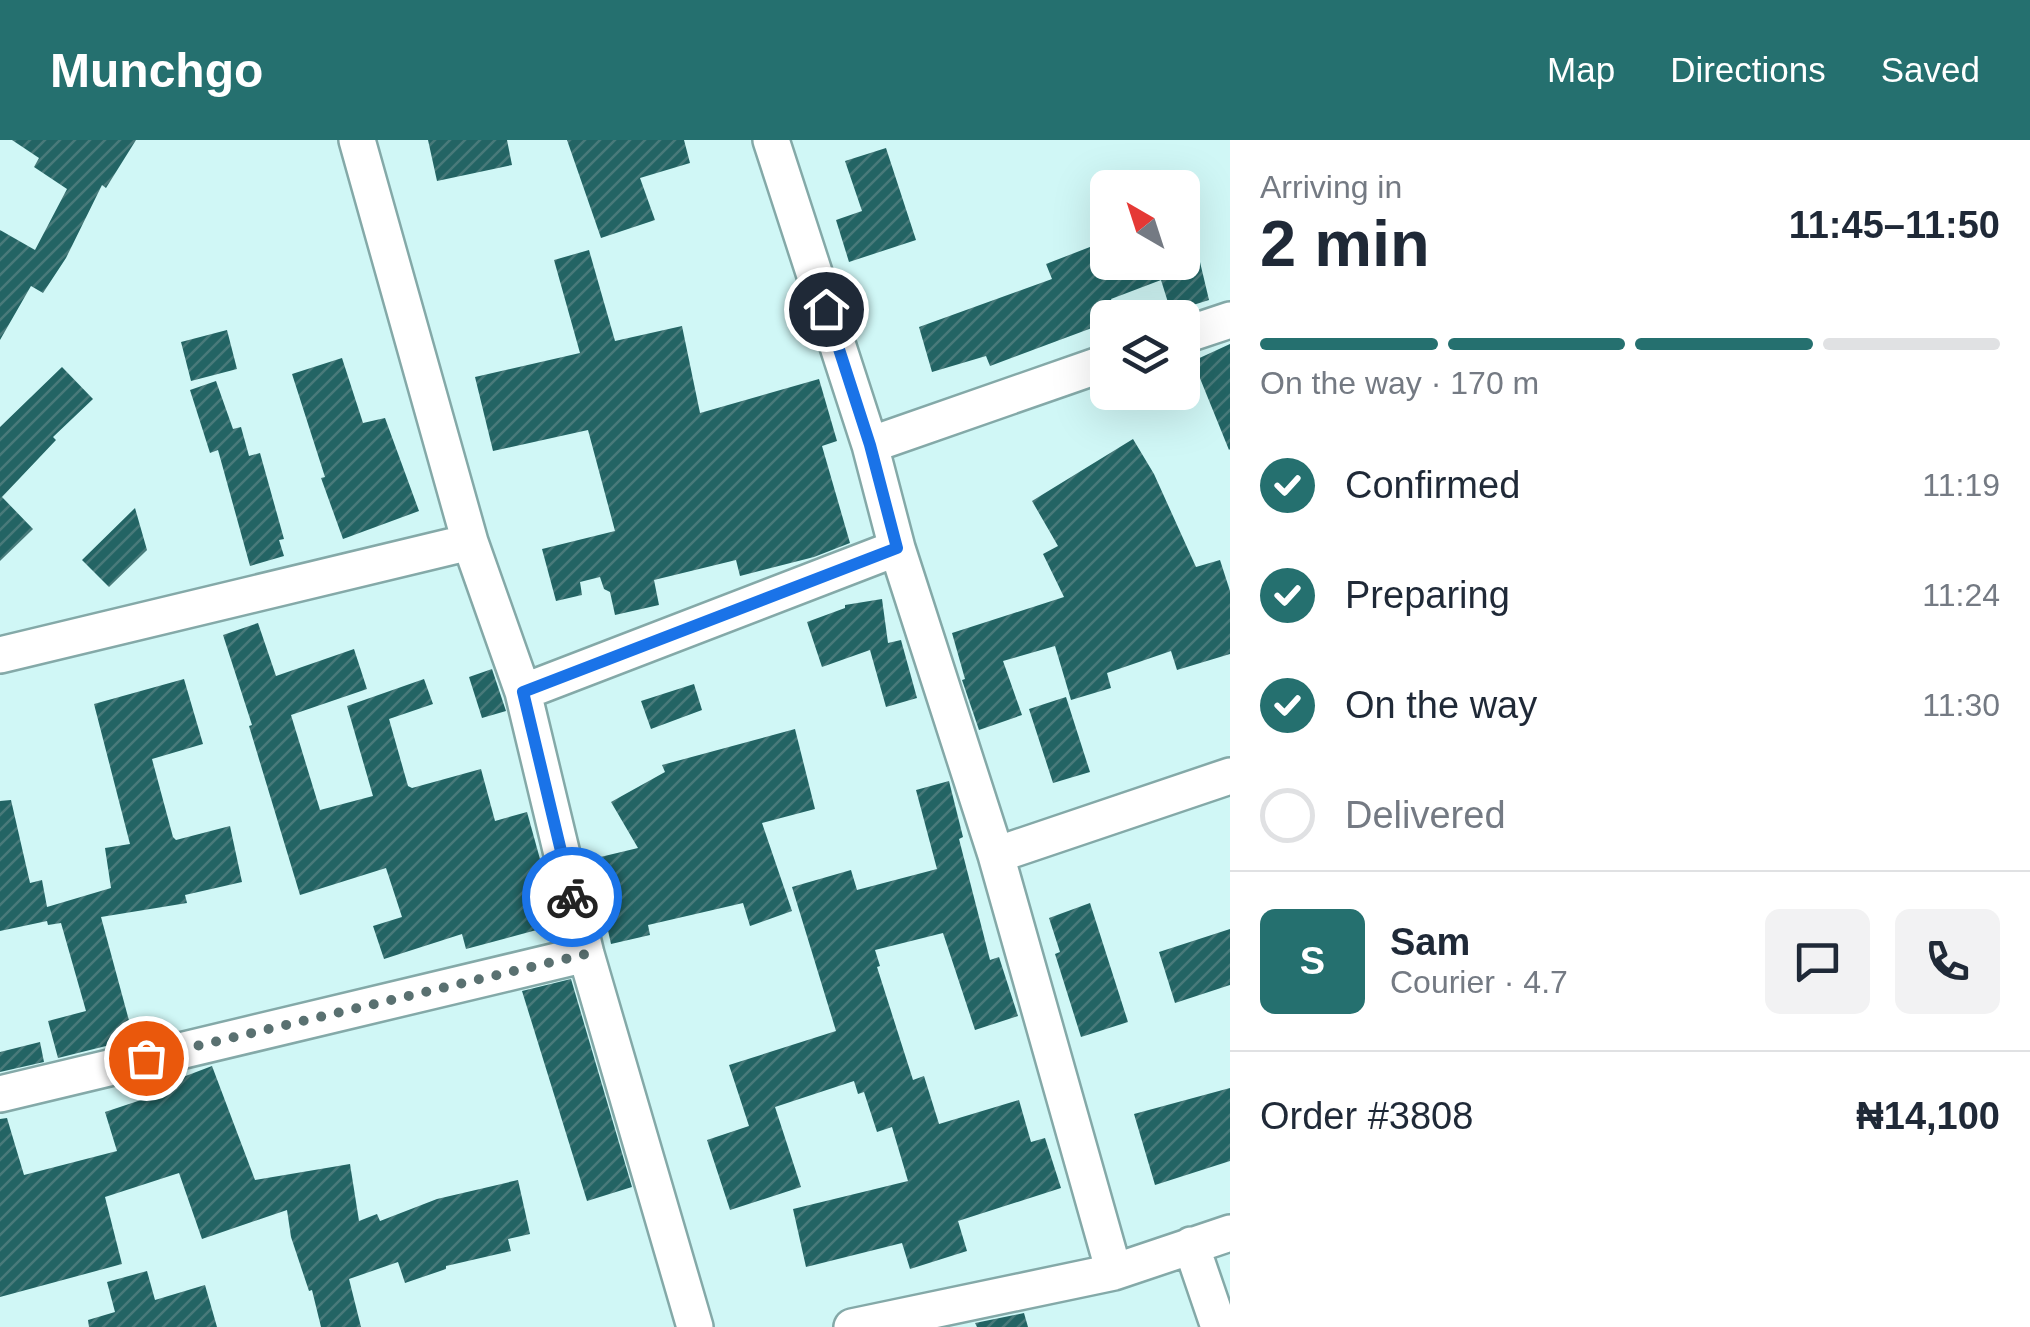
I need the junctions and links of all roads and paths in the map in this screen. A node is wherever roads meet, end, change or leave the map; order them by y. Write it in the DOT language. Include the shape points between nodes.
graph roads {
  1 [pos="357,140"];
  2 [pos="771,140"];
  3 [pos="1230,320"];
  4 [pos="1200,330"];
  5 [pos="1090,368"];
  6 [pos="870,445"];
  7 [pos="470,542"];
  8 [pos="897,548"];
  9 [pos="0,655"];
  10 [pos="523,692"];
  11 [pos="1230,776"];
  12 [pos="996,855"];
  13 [pos="586,954"];
  14 [pos="0,1094"];
  15 [pos="1230,1233"];
  16 [pos="1191,1245"];
  17 [pos="1114,1272"];
  18 [pos="695,1327"];
  19 [pos="852,1327"];
  20 [pos="1219,1327"];
  1 -- 7 [label="street"];
  2 -- 6 [label="street"];
  3 -- 4 [label="street"];
  5 -- 6 [label="street"];
  6 -- 8 [label="street"];
  7 -- 9 [label="street"];
  7 -- 10 [label="street"];
  8 -- 10 [label="street"];
  8 -- 12 [label="street"];
  10 -- 13 [label="street"];
  11 -- 12 [label="street"];
  12 -- 17 [label="street"];
  13 -- 14 [label="street"];
  13 -- 18 [label="street"];
  15 -- 16 [label="street"];
  16 -- 17 [label="street"];
  16 -- 20 [label="street"];
  17 -- 19 [label="street"];
}
